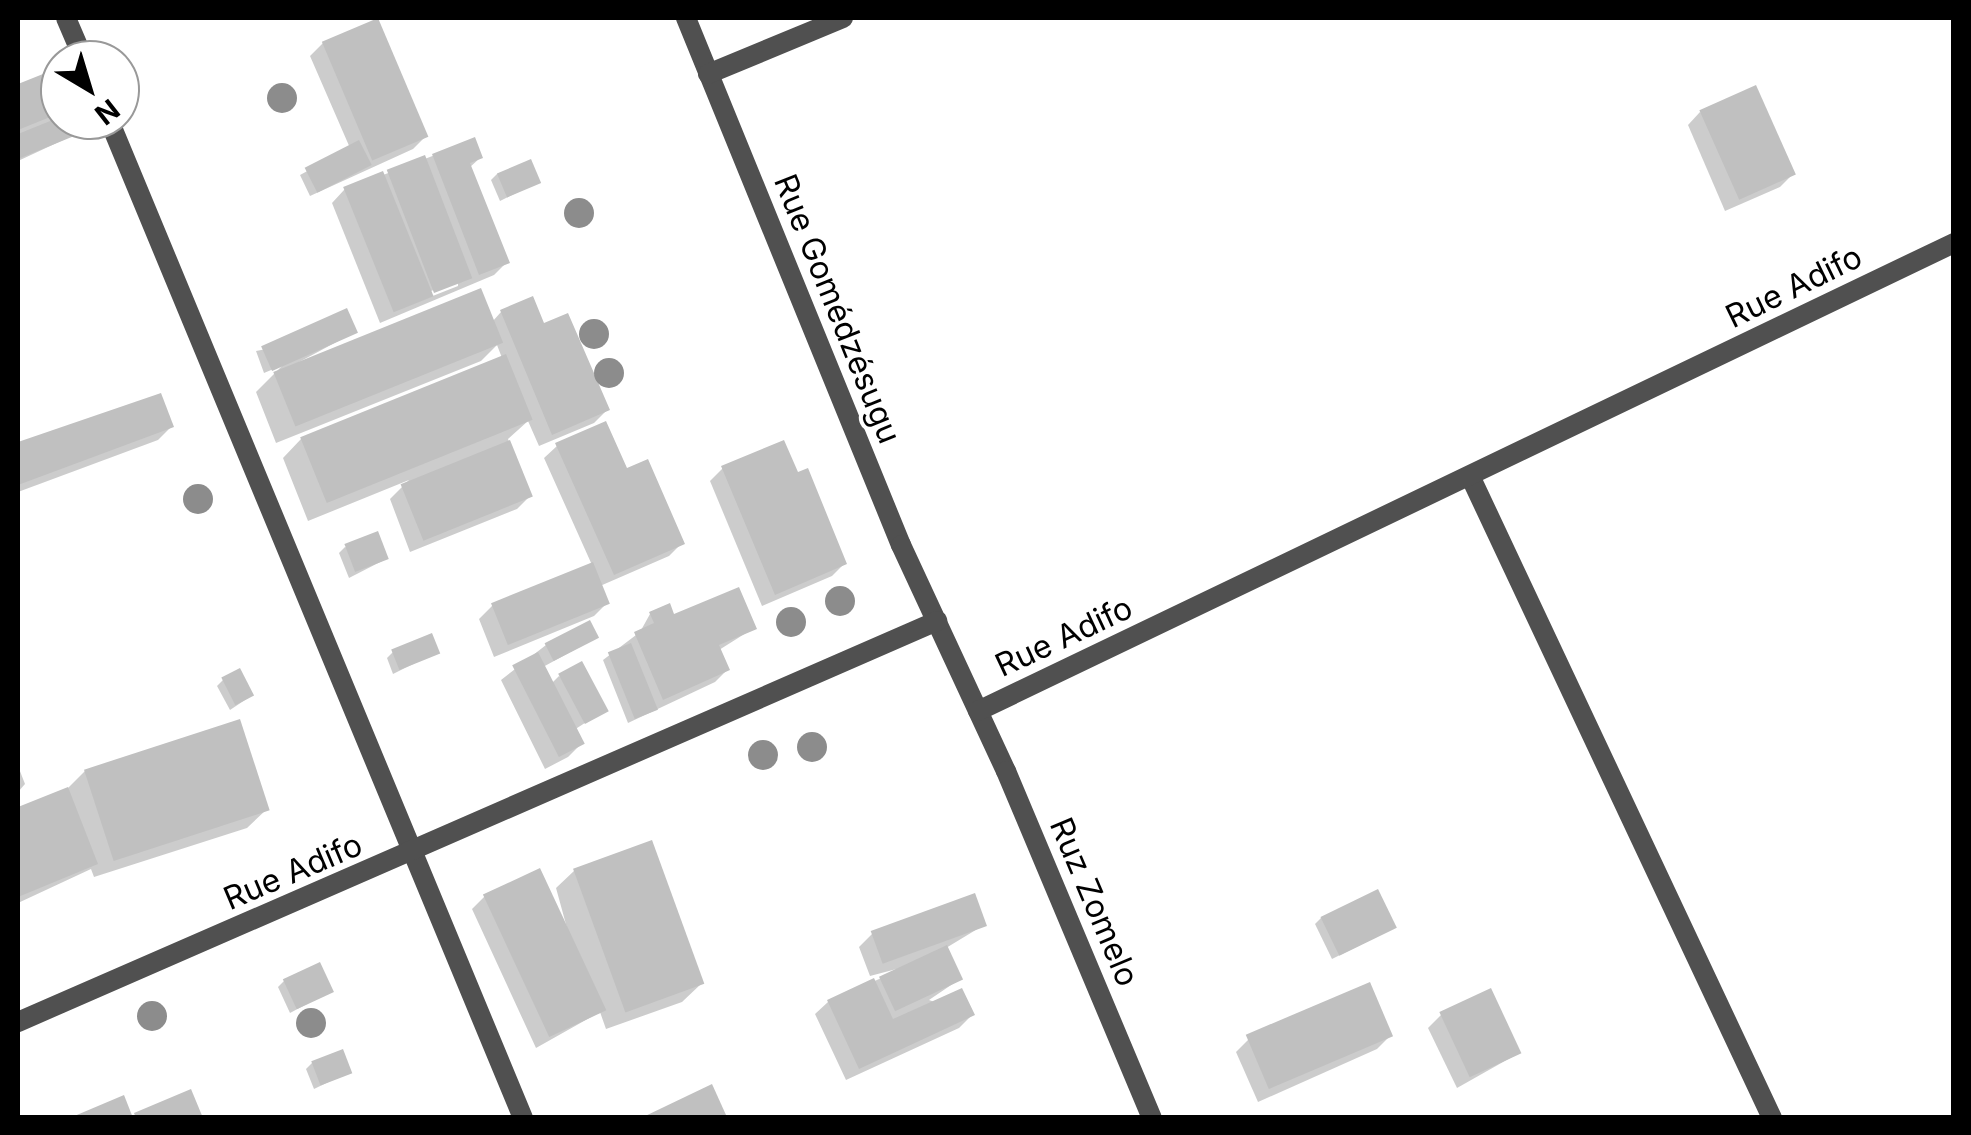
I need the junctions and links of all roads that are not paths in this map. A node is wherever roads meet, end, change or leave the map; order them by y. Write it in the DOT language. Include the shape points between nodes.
graph roads {
  1 [pos="686,18"];
  2 [pos="844,18"];
  3 [pos="708,74"];
  4 [pos="116,140"];
  5 [pos="1954,243"];
  6 [pos="1471,478"];
  7 [pos="937,620"];
  8 [pos="978,711"];
  9 [pos="413,854"];
  10 [pos="18,1022"];
  11 [pos="523,1118"];
  12 [pos="1152,1118"];
  13 [pos="1772,1118"];
  1 -- 3 [label="street, Rue Gomédzésugu"];
  2 -- 3 [label="street"];
  3 -- 7 [label="street, Rue Gomédzésugu"];
  4 -- 9 [label="street"];
  5 -- 6 [label="street, Rue Adifo"];
  6 -- 8 [label="street, Rue Adifo"];
  6 -- 13 [label="street"];
  7 -- 8 [label="street, Rue Adifo"];
  7 -- 9 [label="street, Rue Adifo"];
  8 -- 12 [label="street, Ruz Zomelo"];
  9 -- 10 [label="street, Rue Adifo"];
  9 -- 11 [label="street"];
}
